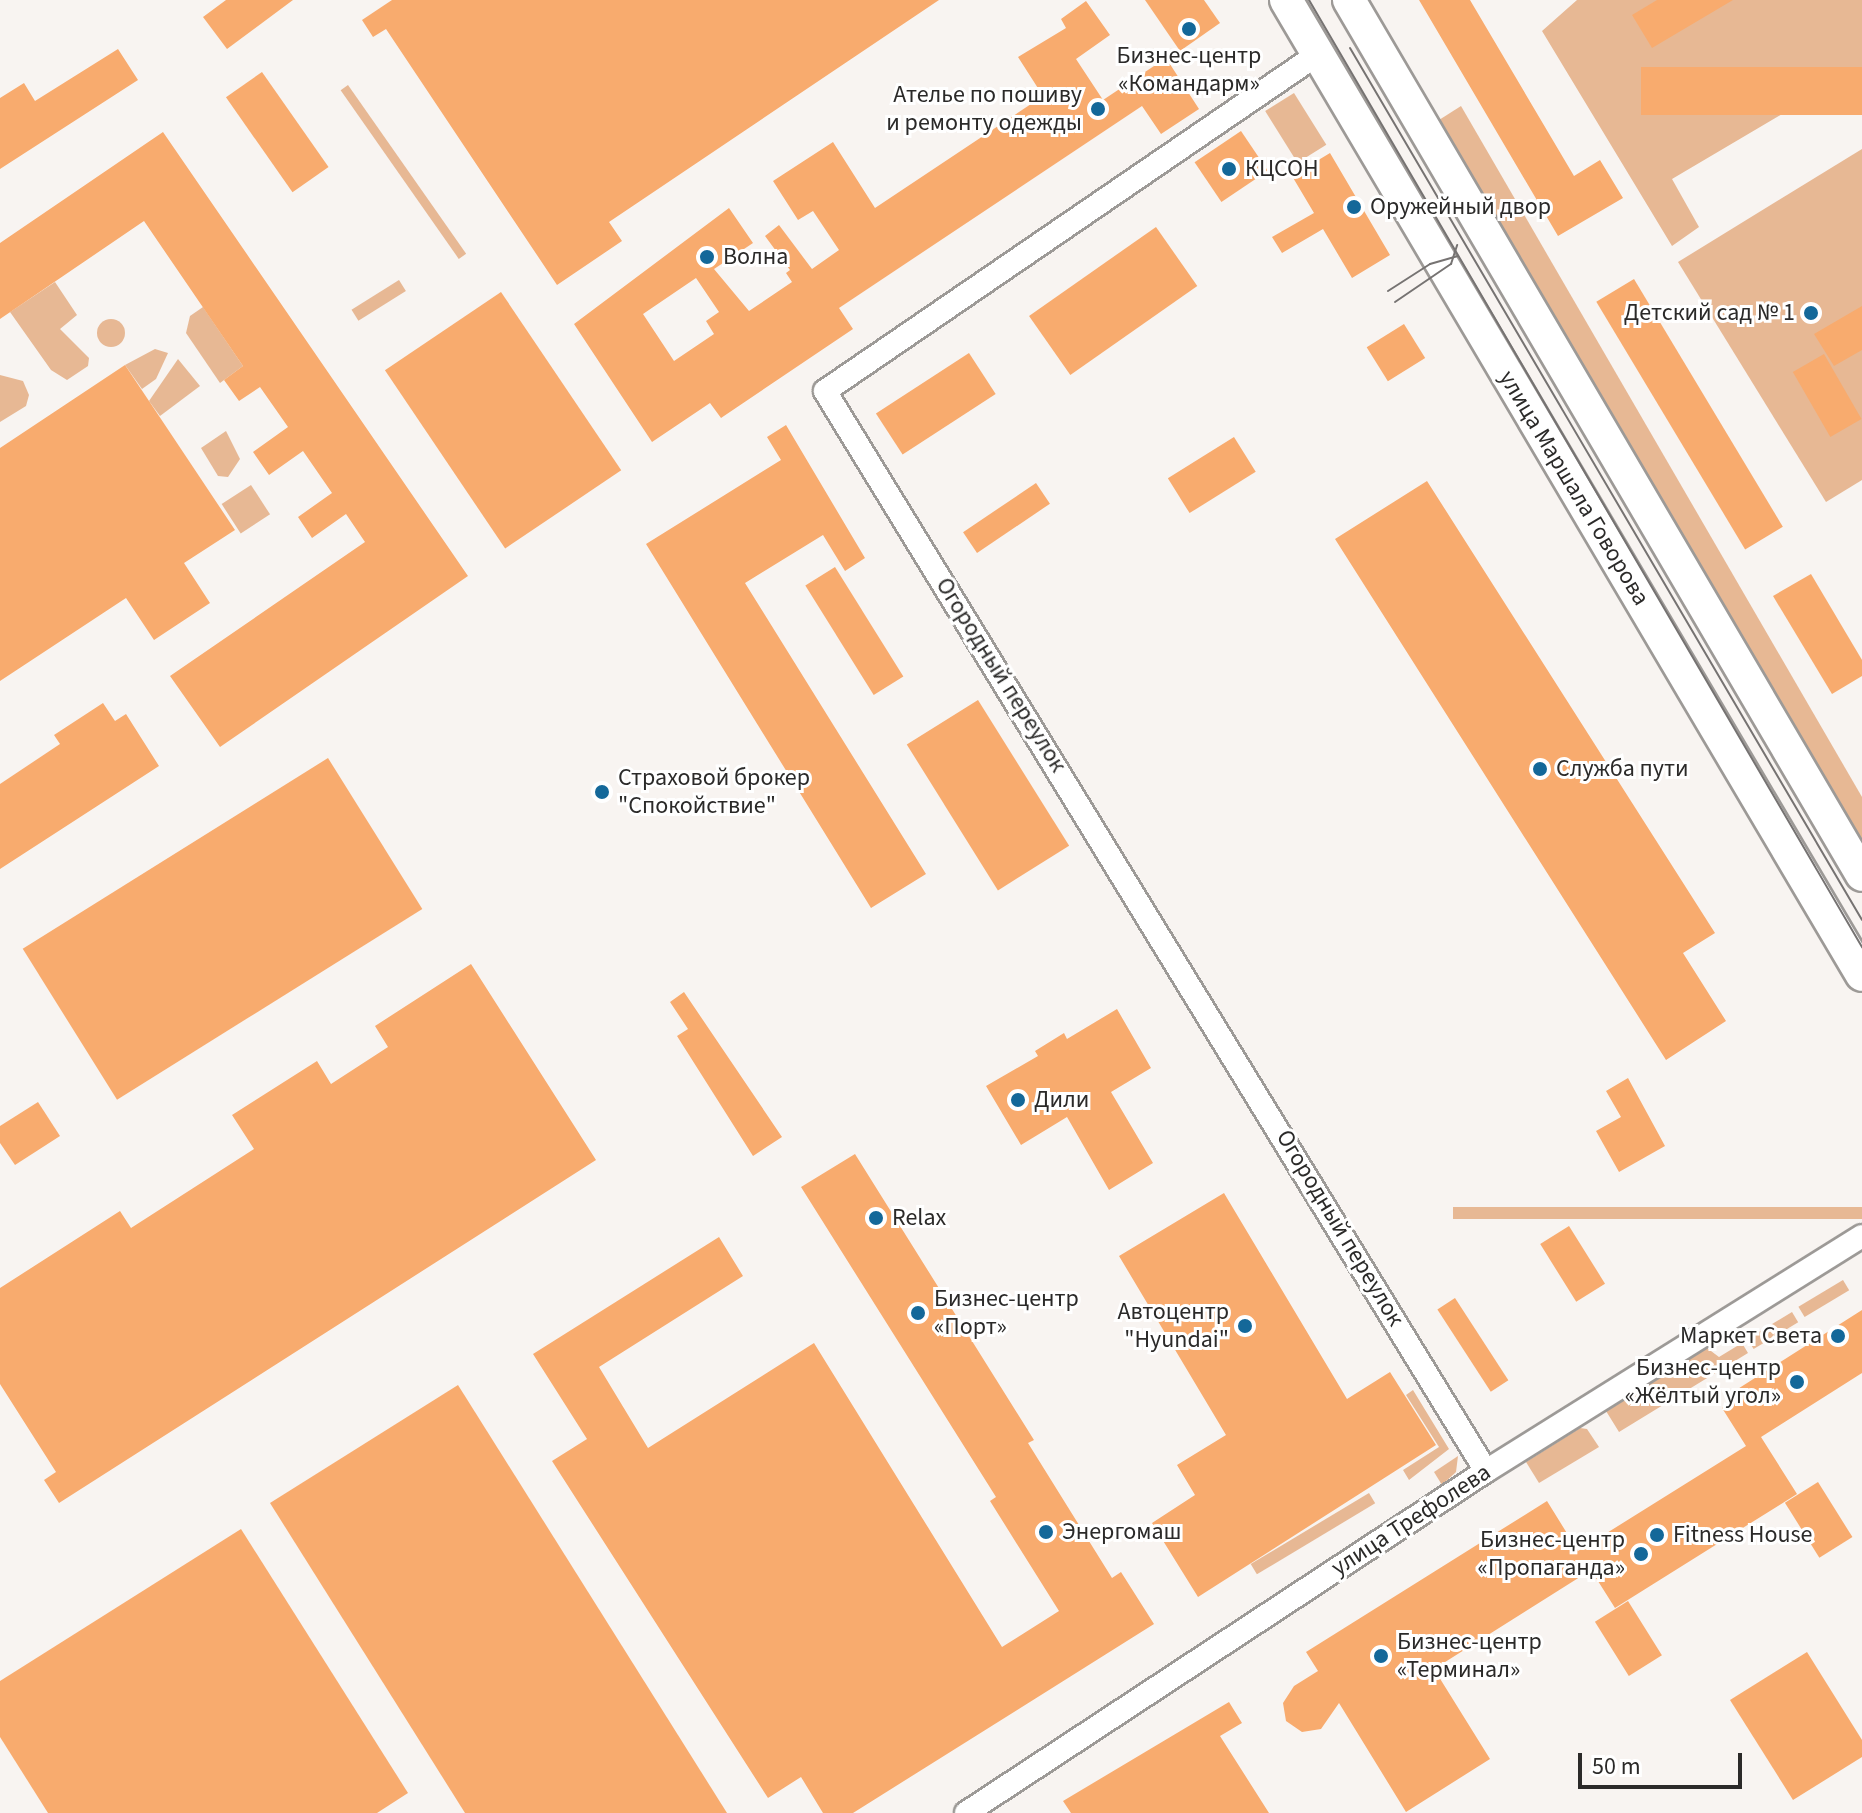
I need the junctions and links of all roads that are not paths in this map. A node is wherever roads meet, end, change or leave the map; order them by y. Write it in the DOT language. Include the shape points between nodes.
graph roads {
  1 [pos="1286,0"];
  2 [pos="1349,0"];
  3 [pos="1318,54"];
  4 [pos="1862,875"];
  5 [pos="1862,975"];
  6 [pos="1862,1236"];
  7 [pos="1486,1471"];
  8 [pos="966,1813"];
  1 -- 3 [label="main road, улица Маршала Говорова"];
  2 -- 4 [label="main road"];
  3 -- 5 [label="main road, улица Маршала Говорова"];
  3 -- 7 [label="street, Огородный переулок" via="825,391"];
  6 -- 7 [label="street, улица Трефолева"];
  7 -- 8 [label="street, улица Трефолева"];
}
